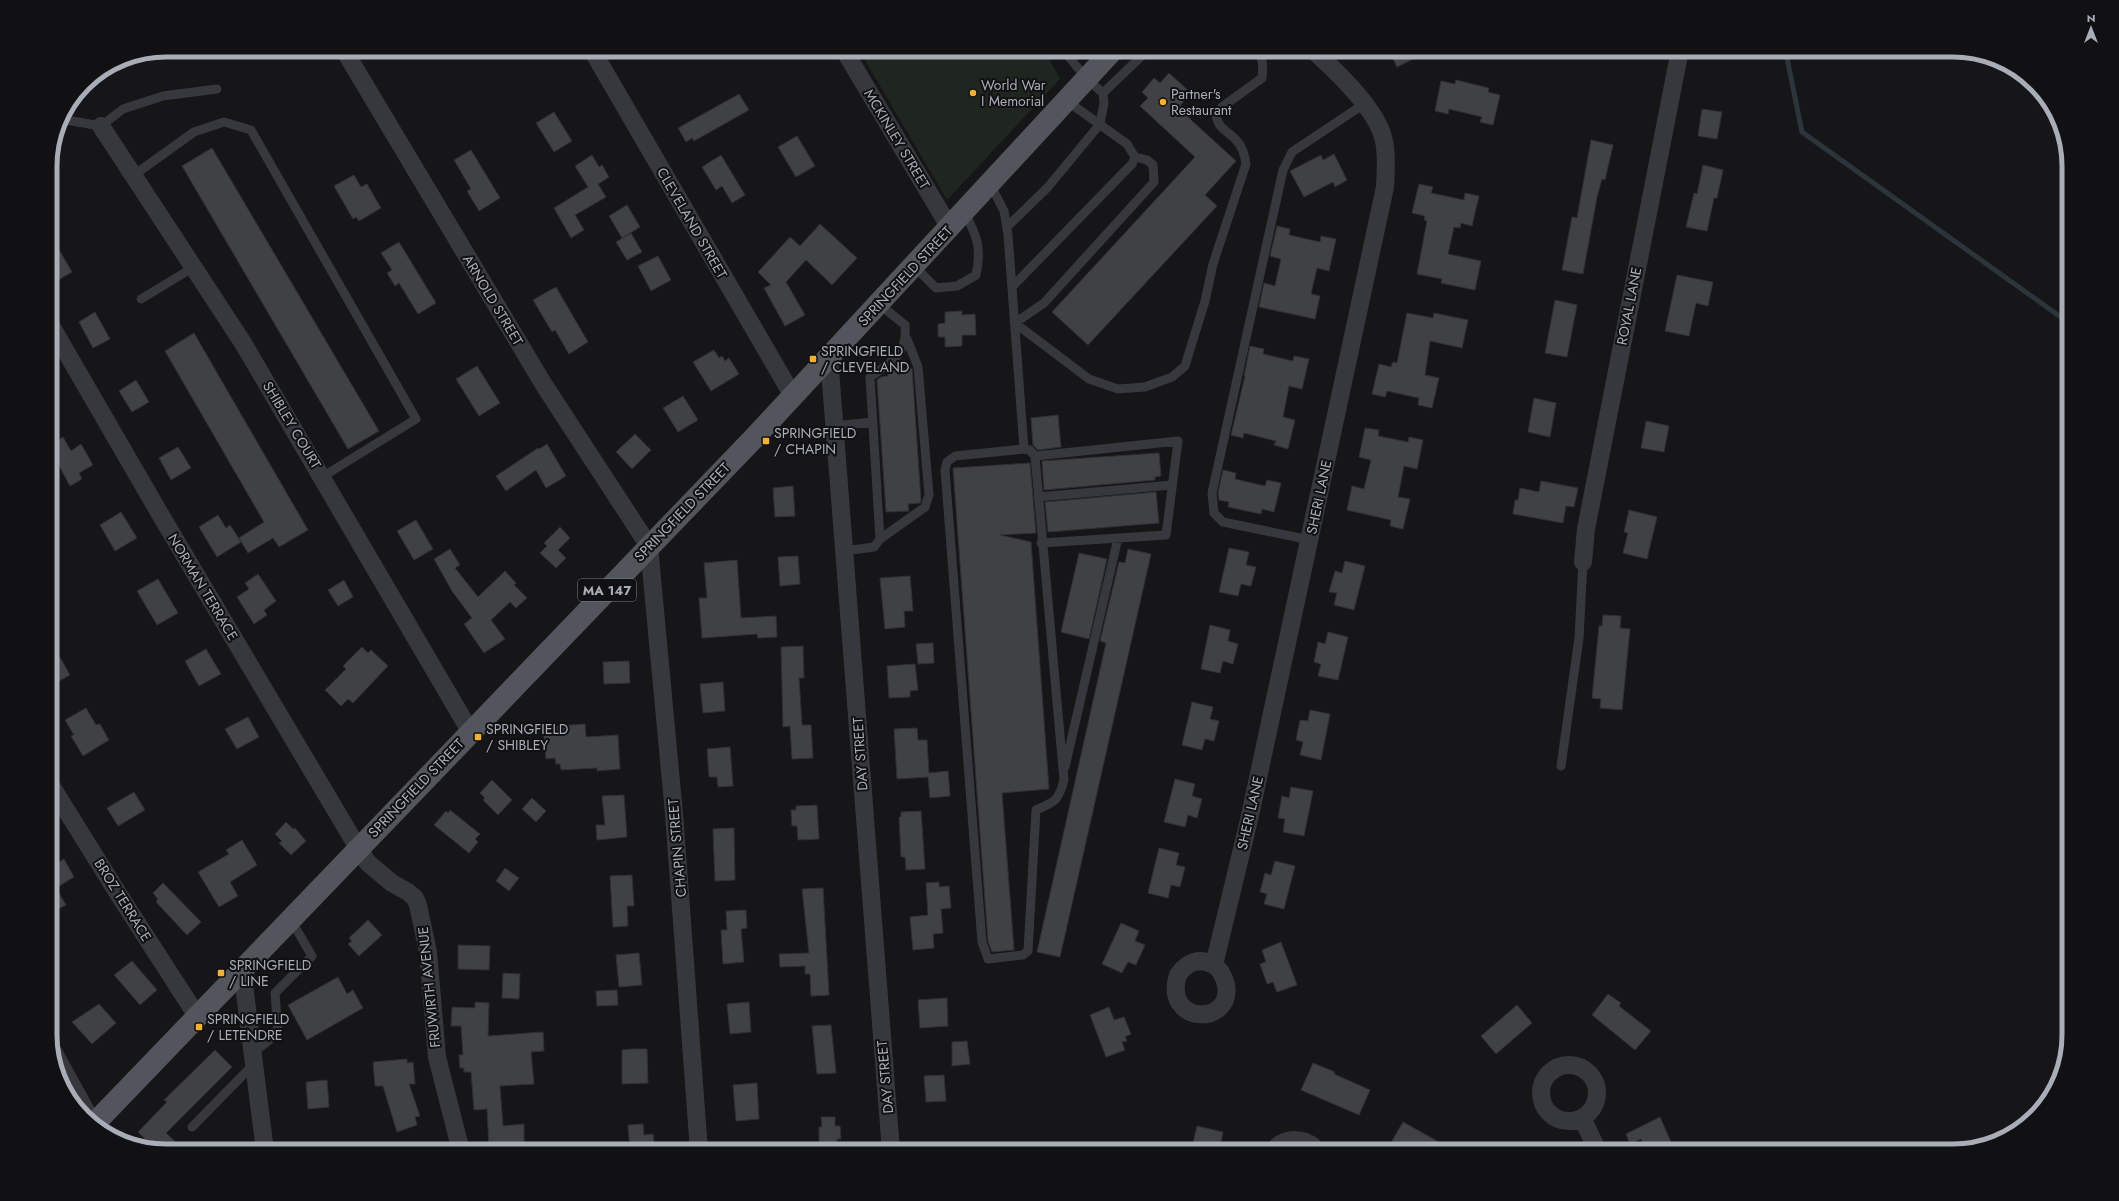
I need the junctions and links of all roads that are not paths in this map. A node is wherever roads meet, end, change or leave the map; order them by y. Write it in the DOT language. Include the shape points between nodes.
graph roads {
  1 [pos="348,57"];
  2 [pos="596,57"];
  3 [pos="851,57"];
  4 [pos="1069,57"];
  5 [pos="1110,57"];
  6 [pos="1138,57"];
  7 [pos="1260,57"];
  8 [pos="1321,57"];
  9 [pos="1679,57"];
  10 [pos="1095,86"];
  11 [pos="217,89"];
  12 [pos="1067,101"];
  13 [pos="1364,104"];
  14 [pos="67,120"];
  15 [pos="1100,124"];
  16 [pos="101,126"];
  17 [pos="1135,157"];
  18 [pos="134,175"];
  19 [pos="990,184"];
  20 [pos="957,220"];
  21 [pos="1007,227"];
  22 [pos="914,266"];
  23 [pos="194,267"];
  24 [pos="1012,287"];
  25 [pos="142,299"];
  26 [pos="879,304"];
  27 [pos="1015,323"];
  28 [pos="57,336"];
  29 [pos="907,339"];
  30 [pos="829,357"];
  31 [pos="793,396"];
  32 [pos="873,422"];
  33 [pos="834,426"];
  34 [pos="1024,449"];
  35 [pos="1035,456"];
  36 [pos="322,477"];
  37 [pos="1172,485"];
  38 [pos="1038,497"];
  39 [pos="1118,538"];
  40 [pos="880,539"];
  41 [pos="1310,540"];
  42 [pos="1042,543"];
  43 [pos="649,546"];
  44 [pos="844,551"];
  45 [pos="1583,562"];
  46 [pos="470,731"];
  47 [pos="1561,766"];
  48 [pos="1063,774"];
  49 [pos="57,795"];
  50 [pos="358,848"];
  51 [pos="291,918"];
  52 [pos="1214,965"];
  53 [pos="242,970"];
  54 [pos="197,1016"];
  55 [pos="254,1058"];
  56 [pos="63,1068"];
  57 [pos="83,1106"];
  58 [pos="1582,1118"];
  59 [pos="97,1120"];
  60 [pos="192,1127"];
  61 [pos="264,1144"];
  62 [pos="459,1144"];
  63 [pos="698,1144"];
  64 [pos="890,1144"];
  65 [pos="1282,1144"];
  66 [pos="1310,1144"];
  67 [pos="1595,1144"];
  1 -- 43 [label="street, ARNOLD STREET" via="544,385"];
  2 -- 31 [label="street, CLEVELAND STREET"];
  3 -- 20 [label="street, MCKINLEY STREET"];
  4 -- 10 [label="lane"];
  5 -- 10 [label="main road, SPRINGFIELD STREET / MA 147"];
  6 -- 10 [label="lane"];
  7 -- 27 [label="lane" via="1264,67 1262,78 1222,107 1216,115 1217,123 1236,140 1245,155 1246,164 1213,264 1206,301 1185,366 1172,377 1145,386 1118,389 1089,379"];
  8 -- 13 [label="street, SHERI LANE" via="1342,76"];
  9 -- 45 [label="street, ROYAL LANE" via="1586,529"];
  10 -- 12 [label="main road, SPRINGFIELD STREET / MA 147"];
  10 -- 15 [label="lane" via="1104,102"];
  11 -- 16 [label="lane" via="163,96 123,109"];
  12 -- 15 [label="lane"];
  12 -- 19 [label="main road, SPRINGFIELD STREET / MA 147"];
  13 -- 41 [label="street, SHERI LANE" via="1384,140 1385,187"];
  13 -- 41 [label="lane" via="1292,152 1283,170 1212,493 1214,513 1223,522"];
  14 -- 16 [label="lane"];
  15 -- 17 [label="lane" via="1127,144"];
  15 -- 21 [label="lane" via="1048,188"];
  16 -- 18 [label="street, SHIBLEY COURT"];
  17 -- 24 [label="lane" via="1132,164"];
  17 -- 27 [label="lane" via="1147,160 1152,165 1154,182 1044,303"];
  18 -- 23 [label="street, SHIBLEY COURT"];
  18 -- 36 [label="lane" via="194,132 224,122 251,130 416,419"];
  19 -- 20 [label="main road, SPRINGFIELD STREET / MA 147"];
  19 -- 21 [label="lane" via="1004,211"];
  20 -- 22 [label="main road, SPRINGFIELD STREET / MA 147"];
  20 -- 22 [label="lane" via="976,234 980,259 976,275 957,286 936,288"];
  21 -- 24 [label="lane"];
  22 -- 26 [label="main road, SPRINGFIELD STREET / MA 147"];
  23 -- 25 [label="lane"];
  23 -- 36 [label="street, SHIBLEY COURT" via="243,343"];
  24 -- 27 [label="lane"];
  26 -- 29 [label="lane" via="905,325"];
  26 -- 30 [label="main road, SPRINGFIELD STREET / MA 147"];
  27 -- 34 [label="lane"];
  28 -- 50 [label="street, NORMAN TERRACE"];
  29 -- 32 [label="lane" via="897,358 870,377"];
  29 -- 40 [label="lane" via="918,367 929,495 925,507"];
  30 -- 31 [label="main road, SPRINGFIELD STREET / MA 147"];
  30 -- 33 [label="street, DAY STREET"];
  31 -- 43 [label="main road, SPRINGFIELD STREET / MA 147"];
  32 -- 33 [label="lane"];
  32 -- 40 [label="lane"];
  33 -- 44 [label="street, DAY STREET"];
  34 -- 35 [label="lane" via="1030,450"];
  34 -- 48 [label="lane" via="955,456 947,462 946,470 982,942 988,959 1023,955 1028,951 1036,810 1060,796"];
  35 -- 37 [label="lane" via="1178,441"];
  35 -- 38 [label="lane"];
  36 -- 46 [label="street, SHIBLEY COURT"];
  37 -- 38 [label="lane"];
  37 -- 39 [label="lane" via="1166,535"];
  38 -- 42 [label="lane"];
  39 -- 42 [label="lane"];
  39 -- 48 [label="lane"];
  40 -- 44 [label="lane" via="874,547"];
  41 -- 52 [label="street, SHERI LANE" via="1249,820"];
  42 -- 48 [label="lane"];
  43 -- 46 [label="main road, SPRINGFIELD STREET / MA 147"];
  43 -- 63 [label="street, CHAPIN STREET" via="674,814"];
  44 -- 64 [label="street, DAY STREET"];
  45 -- 47 [label="lane" via="1579,638"];
  46 -- 50 [label="main road, SPRINGFIELD STREET / MA 147"];
  49 -- 54 [label="street, BROZ TERRACE"];
  50 -- 51 [label="main road, SPRINGFIELD STREET / MA 147"];
  50 -- 62 [label="street, FRUWIRTH AVENUE" via="368,863 392,883 408,892 418,905 428,952 437,1057"];
  51 -- 53 [label="main road, SPRINGFIELD STREET / MA 147"];
  51 -- 55 [label="lane" via="312,956 275,993 278,1033"];
  53 -- 54 [label="main road, SPRINGFIELD STREET / MA 147"];
  53 -- 55 [label="street"];
  54 -- 59 [label="main road, SPRINGFIELD STREET / MA 147"];
  55 -- 60 [label="lane"];
  55 -- 61 [label="street"];
  56 -- 57 [label="street"];
  58 -- 67 [label="street"];
  65 -- 66 [label="street" via="1295,1140"];
}
